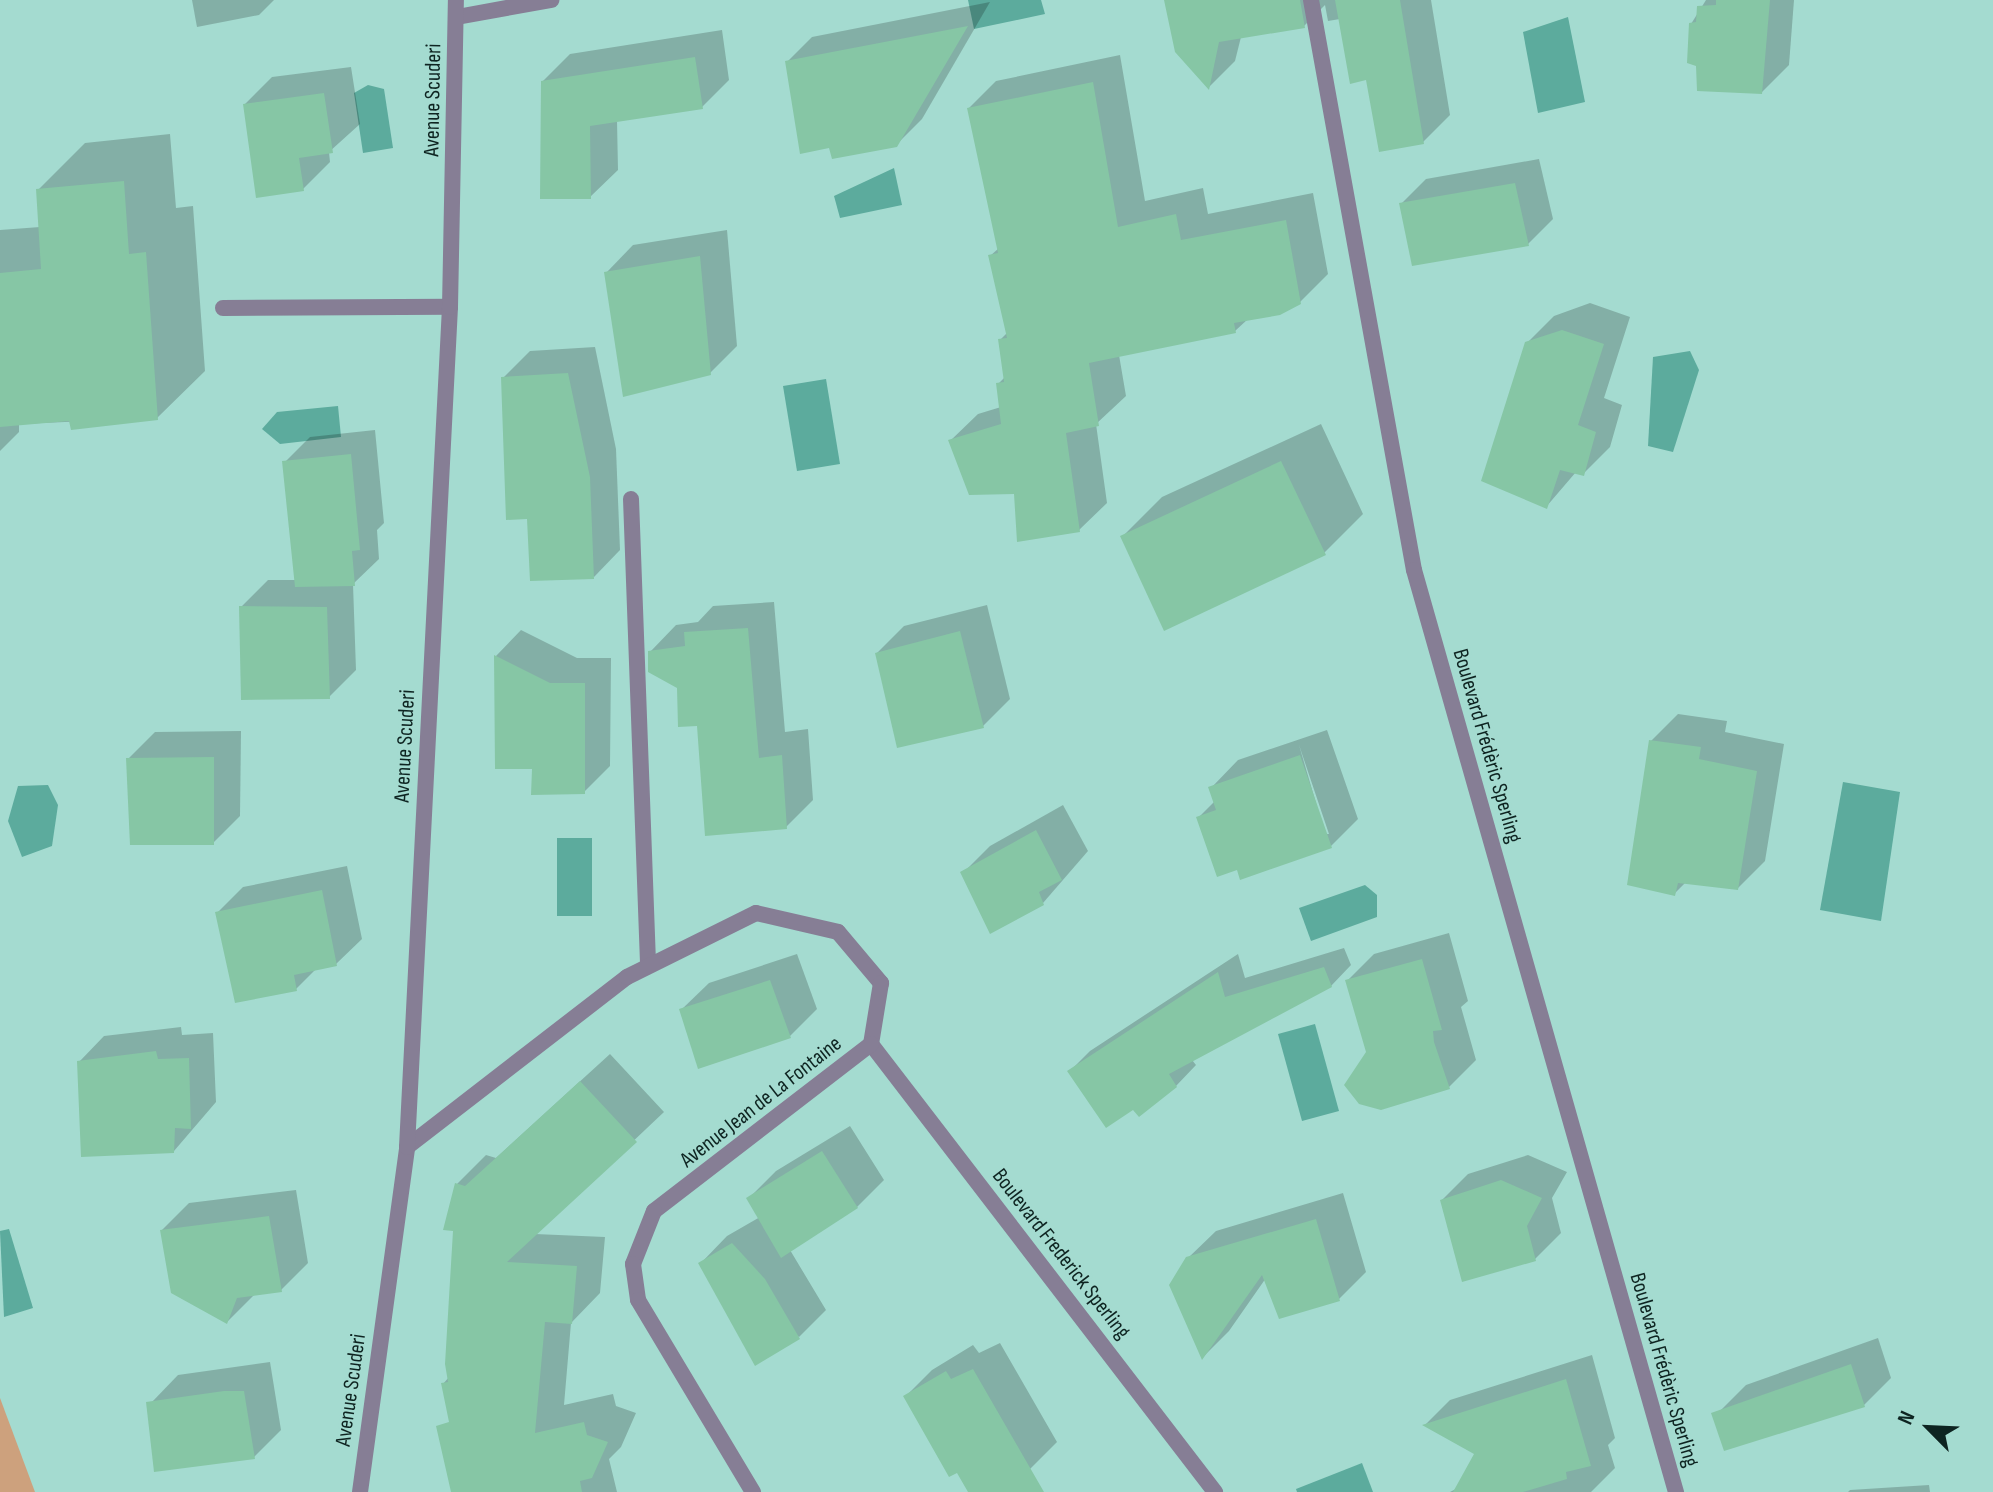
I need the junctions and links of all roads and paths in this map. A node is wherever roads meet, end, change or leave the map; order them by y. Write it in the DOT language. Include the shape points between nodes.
graph roads {
  1 [pos="551,0"];
  2 [pos="1311,0"];
  3 [pos="456,8"];
  4 [pos="450,307"];
  5 [pos="223,308"];
  6 [pos="631,499"];
  7 [pos="648,966"];
  8 [pos="871,1044"];
  9 [pos="407,1147"];
  10 [pos="360,1492"];
  11 [pos="753,1492"];
  12 [pos="1215,1492"];
  13 [pos="1676,1492"];
  1 -- 3 [label="street"];
  2 -- 13 [label="street, Boulevard Frédèric Sperling" via="1414,570"];
  3 -- 4 [label="street, Avenue Scuderi"];
  4 -- 5 [label="street"];
  4 -- 9 [label="street, Avenue Scuderi"];
  6 -- 7 [label="street"];
  7 -- 8 [label="street, Avenue Jean de La Fontaine" via="756,913 838,932 881,983"];
  7 -- 9 [label="street, Avenue Jean de La Fontaine"];
  8 -- 11 [label="street, Avenue Jean de La Fontaine" via="654,1211 633,1264 638,1300"];
  8 -- 12 [label="street, Boulevard Frederick Sperling"];
  9 -- 10 [label="street, Avenue Scuderi"];
}
